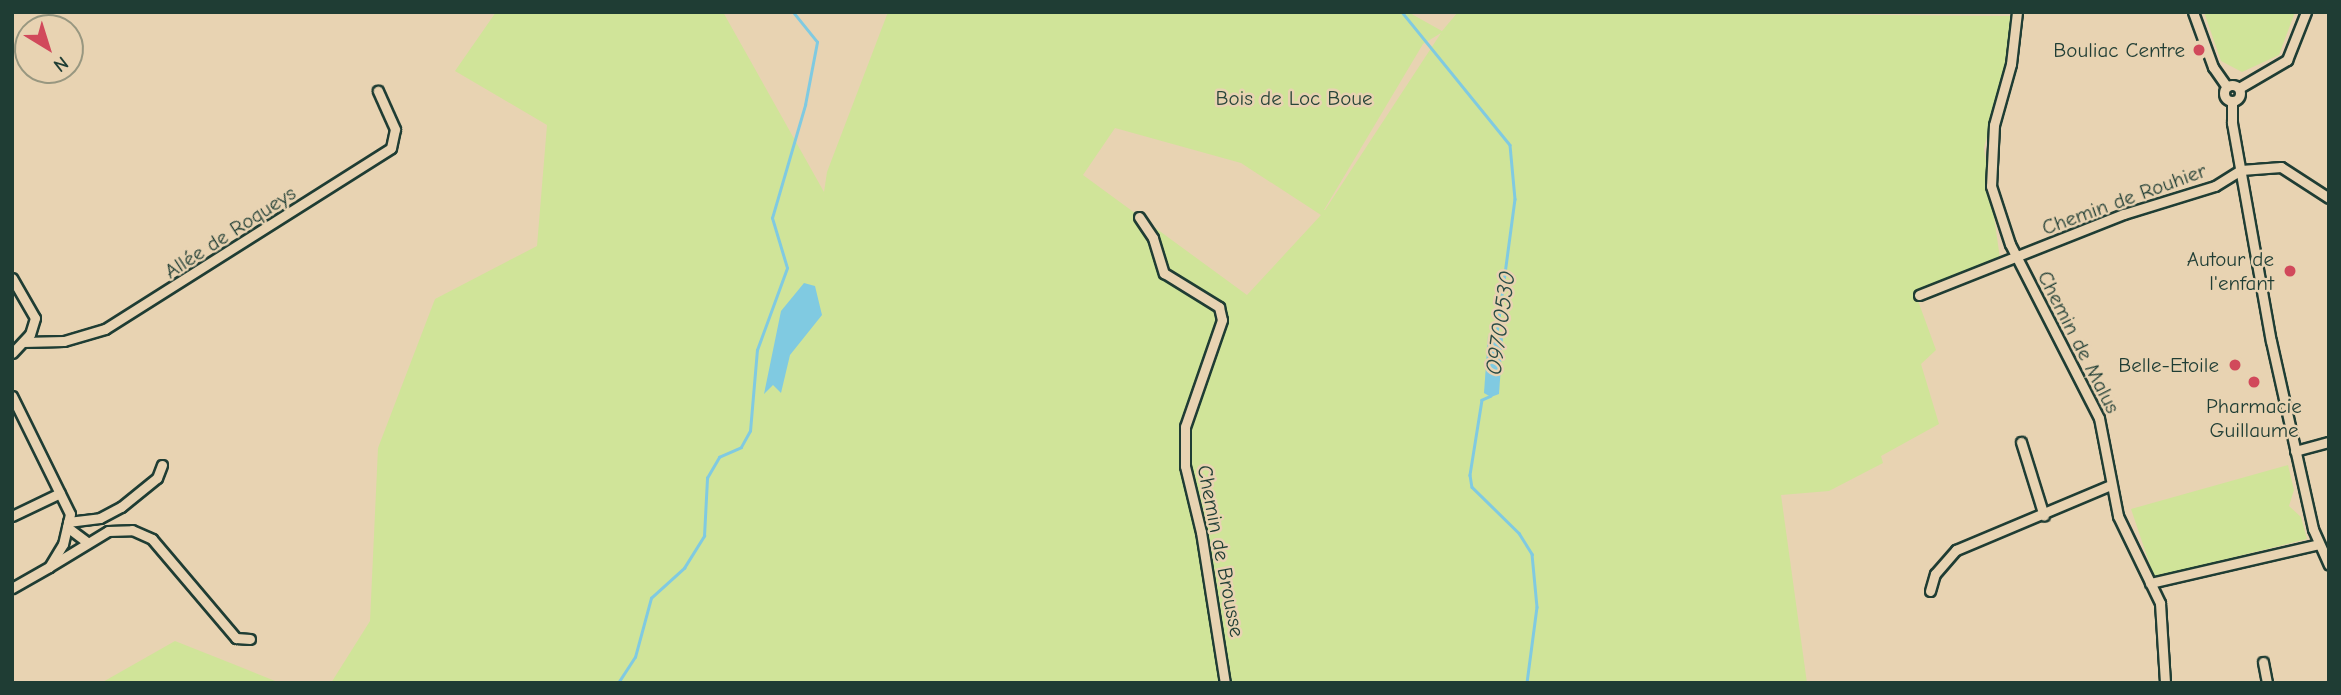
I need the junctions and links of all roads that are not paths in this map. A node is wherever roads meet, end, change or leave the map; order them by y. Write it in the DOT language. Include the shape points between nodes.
graph roads {
  1 [pos="2017,12"];
  2 [pos="2193,12"];
  3 [pos="2306,12"];
  4 [pos="2227,87"];
  5 [pos="2239,88"];
  6 [pos="378,91"];
  7 [pos="2232,102"];
  8 [pos="2241,170"];
  9 [pos="2329,198"];
  10 [pos="1139,216"];
  11 [pos="2018,259"];
  12 [pos="14,281"];
  13 [pos="1919,295"];
  14 [pos="23,342"];
  15 [pos="12,353"];
  16 [pos="12,396"];
  17 [pos="2021,442"];
  18 [pos="2329,442"];
  19 [pos="2295,451"];
  20 [pos="162,465"];
  21 [pos="2111,485"];
  22 [pos="60,493"];
  23 [pos="12,516"];
  24 [pos="2044,516"];
  25 [pos="67,525"];
  26 [pos="88,543"];
  27 [pos="2319,544"];
  28 [pos="2329,565"];
  29 [pos="48,567"];
  30 [pos="2150,583"];
  31 [pos="12,588"];
  32 [pos="1930,591"];
  33 [pos="250,639"];
  34 [pos="2263,662"];
  35 [pos="1225,683"];
  36 [pos="2165,683"];
  37 [pos="2267,683"];
  1 -- 11 [label="street, Chemin de Malus" via="2011,64 1989,159 1999,218"];
  2 -- 4 [label="street" via="2213,66"];
  3 -- 5 [label="street" via="2287,60"];
  4 -- 5 [label="street"];
  4 -- 7 [label="street" via="2224,96"];
  5 -- 7 [label="street" via="2240,96"];
  6 -- 14 [label="street, Allée de Roqueys" via="395,129 391,148 105,329 64,341"];
  7 -- 8 [label="street"];
  8 -- 9 [label="street" via="2281,167"];
  8 -- 11 [label="street, Chemin de Rouhier" via="2215,186 2124,214"];
  8 -- 19 [label="street"];
  10 -- 35 [label="street, Chemin de Brousse" via="1153,238 1164,273 1219,307 1222,320 1185,427 1185,466 1201,532"];
  11 -- 13 [label="street, Chemin de Malus"];
  11 -- 21 [label="street, Chemin de Malus" via="2092,399 2109,453"];
  12 -- 14 [label="street" via="35,318"];
  14 -- 15 [label="street"];
  16 -- 22 [label="street"];
  17 -- 24 [label="street"];
  18 -- 19 [label="street"];
  19 -- 27 [label="street"];
  20 -- 25 [label="street" via="157,478 121,507 100,518"];
  21 -- 24 [label="street"];
  21 -- 30 [label="street, Chemin de Malus" via="2122,527"];
  22 -- 23 [label="street"];
  22 -- 25 [label="street"];
  24 -- 32 [label="street" via="1956,550 1936,573"];
  25 -- 26 [label="street"];
  25 -- 29 [label="street"];
  26 -- 29 [label="street"];
  26 -- 33 [label="street" via="108,531 132,530 152,539 236,638"];
  27 -- 28 [label="street"];
  27 -- 30 [label="street"];
  29 -- 31 [label="street"];
  30 -- 36 [label="street, Chemin de Malus" via="2164,621"];
  34 -- 37 [label="street"];
}
